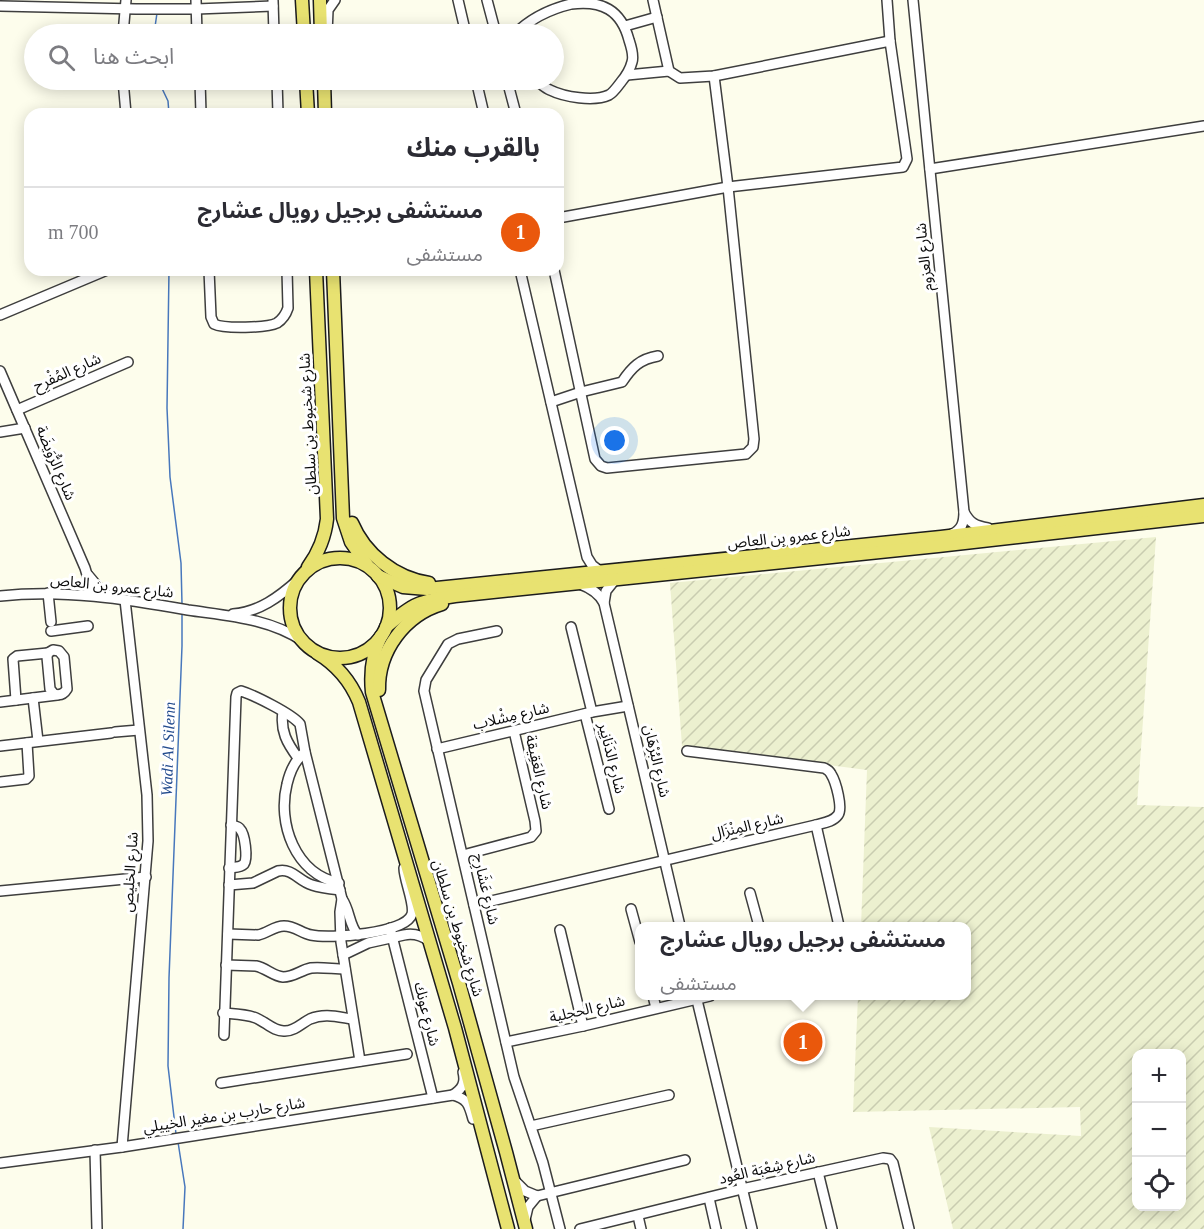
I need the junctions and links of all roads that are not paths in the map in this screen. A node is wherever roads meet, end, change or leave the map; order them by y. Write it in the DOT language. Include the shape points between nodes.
graph roads {
  1 [pos="302,0"];
  2 [pos="320,0"];
  3 [pos="335,0"];
  4 [pos="458,0"];
  5 [pos="488,0"];
  6 [pos="652,0"];
  7 [pos="887,0"];
  8 [pos="913,0"];
  9 [pos="273,3"];
  10 [pos="125,4"];
  11 [pos="196,4"];
  12 [pos="0,6"];
  13 [pos="657,17"];
  14 [pos="124,24"];
  15 [pos="197,24"];
  16 [pos="274,24"];
  17 [pos="303,24"];
  18 [pos="321,24"];
  19 [pos="327,24"];
  20 [pos="464,24"];
  21 [pos="494,24"];
  22 [pos="528,24"];
  23 [pos="625,26"];
  24 [pos="890,41"];
  25 [pos="669,71"];
  26 [pos="627,75"];
  27 [pos="714,76"];
  28 [pos="124,90"];
  29 [pos="200,90"];
  30 [pos="277,90"];
  31 [pos="307,90"];
  32 [pos="324,90"];
  33 [pos="330,90"];
  34 [pos="478,90"];
  35 [pos="510,90"];
  36 [pos="550,90"];
  37 [pos="125,108"];
  38 [pos="201,108"];
  39 [pos="278,108"];
  40 [pos="308,108"];
  41 [pos="325,108"];
  42 [pos="331,108"];
  43 [pos="483,108"];
  44 [pos="514,108"];
  45 [pos="1204,126"];
  46 [pos="930,169"];
  47 [pos="728,188"];
  48 [pos="564,217"];
  49 [pos="93,276"];
  50 [pos="209,276"];
  51 [pos="287,276"];
  52 [pos="316,276"];
  53 [pos="333,276"];
  54 [pos="521,276"];
  55 [pos="555,276"];
  56 [pos="0,315"];
  57 [pos="658,356"];
  58 [pos="128,362"];
  59 [pos="0,371"];
  60 [pos="580,392"];
  61 [pos="551,402"];
  62 [pos="17,411"];
  63 [pos="25,428"];
  64 [pos="0,432"];
  65 [pos="340,432"];
  66 [pos="1204,505"];
  67 [pos="964,512"];
  68 [pos="1204,516"];
  69 [pos="995,530"];
  70 [pos="941,537"];
  71 [pos="587,557"];
  72 [pos="368,566"];
  73 [pos="84,568"];
  74 [pos="600,571"];
  75 [pos="301,576"];
  76 [pos="378,576"];
  77 [pos="578,579"];
  78 [pos="614,581"];
  79 [pos="506,585"];
  80 [pos="48,593"];
  81 [pos="89,595"];
  82 [pos="0,596"];
  83 [pos="111,598"];
  84 [pos="125,600"];
  85 [pos="604,603"];
  86 [pos="221,615"];
  87 [pos="51,626"];
  88 [pos="88,626"];
  89 [pos="571,627"];
  90 [pos="383,631"];
  91 [pos="497,631"];
  92 [pos="303,641"];
  93 [pos="51,652"];
  94 [pos="317,653"];
  95 [pos="59,695"];
  96 [pos="33,698"];
  97 [pos="16,700"];
  98 [pos="0,702"];
  99 [pos="628,706"];
  100 [pos="283,712"];
  101 [pos="589,713"];
  102 [pos="139,730"];
  103 [pos="514,731"];
  104 [pos="38,741"];
  105 [pos="27,743"];
  106 [pos="0,746"];
  107 [pos="438,749"];
  108 [pos="687,751"];
  109 [pos="302,755"];
  110 [pos="0,783"];
  111 [pos="404,799"];
  112 [pos="609,809"];
  113 [pos="231,825"];
  114 [pos="816,825"];
  115 [pos="463,855"];
  116 [pos="405,857"];
  117 [pos="665,860"];
  118 [pos="305,863"];
  119 [pos="230,868"];
  120 [pos="295,874"];
  121 [pos="146,877"];
  122 [pos="229,885"];
  123 [pos="0,891"];
  124 [pos="340,891"];
  125 [pos="750,893"];
  126 [pos="474,905"];
  127 [pos="631,909"];
  128 [pos="679,922"];
  129 [pos="758,922"];
  130 [pos="838,922"];
  131 [pos="635,926"];
  132 [pos="390,928"];
  133 [pos="560,930"];
  134 [pos="228,934"];
  135 [pos="359,935"];
  136 [pos="340,936"];
  137 [pos="392,938"];
  138 [pos="429,941"];
  139 [pos="363,945"];
  140 [pos="343,955"];
  141 [pos="226,965"];
  142 [pos="345,969"];
  143 [pos="654,1000"];
  144 [pos="685,1000"];
  145 [pos="697,1000"];
  146 [pos="656,1008"];
  147 [pos="224,1013"];
  148 [pos="352,1019"];
  149 [pos="583,1026"];
  150 [pos="455,1028"];
  151 [pos="224,1035"];
  152 [pos="506,1042"];
  153 [pos="407,1054"];
  154 [pos="360,1061"];
  155 [pos="221,1083"];
  156 [pos="453,1095"];
  157 [pos="669,1095"];
  158 [pos="433,1098"];
  159 [pos="531,1126"];
  160 [pos="122,1147"];
  161 [pos="95,1150"];
  162 [pos="685,1160"];
  163 [pos="0,1163"];
  164 [pos="493,1168"];
  165 [pos="818,1172"];
  166 [pos="514,1180"];
  167 [pos="742,1189"];
  168 [pos="551,1193"];
  169 [pos="537,1196"];
  170 [pos="709,1198"];
  171 [pos="638,1215"];
  172 [pos="526,1227"];
  173 [pos="97,1229"];
  174 [pos="508,1229"];
  175 [pos="561,1229"];
  176 [pos="580,1229"];
  177 [pos="641,1229"];
  178 [pos="716,1229"];
  179 [pos="752,1229"];
  180 [pos="832,1229"];
  181 [pos="909,1229"];
  1 -- 17 [label="main road"];
  2 -- 18 [label="main road"];
  3 -- 19 [label="street" via="328,10"];
  4 -- 20 [label="street"];
  5 -- 21 [label="street"];
  6 -- 13 [label="street"];
  7 -- 24 [label="street"];
  8 -- 46 [label="street, شارع العزوم"];
  9 -- 11 [label="street"];
  9 -- 16 [label="street"];
  10 -- 11 [label="street" via="136,9 180,9"];
  10 -- 12 [label="street"];
  10 -- 14 [label="street"];
  11 -- 15 [label="street"];
  13 -- 23 [label="street"];
  13 -- 25 [label="street"];
  22 -- 23 [label="street" via="555,8 583,2 600,3 616,13"];
  23 -- 26 [label="street" via="633,60"];
  24 -- 27 [label="street"];
  24 -- 47 [label="street" via="907,159 903,167"];
  25 -- 26 [label="street"];
  25 -- 27 [label="street" via="680,78"];
  26 -- 36 [label="street" via="610,95 591,99"];
  27 -- 47 [label="street"];
  28 -- 37 [label="street"];
  29 -- 38 [label="street"];
  30 -- 39 [label="street"];
  31 -- 40 [label="main road"];
  32 -- 41 [label="main road"];
  33 -- 42 [label="street"];
  34 -- 43 [label="street"];
  35 -- 44 [label="street"];
  45 -- 46 [label="street"];
  46 -- 67 [label="street, شارع العزوم"];
  47 -- 48 [label="street"];
  47 -- 60 [label="street" via="753,447 746,454 607,468 596,459"];
  49 -- 56 [label="street"];
  50 -- 51 [label="street" via="211,317 214,324 222,327 268,326 279,322 288,308"];
  52 -- 75 [label="main road, شارع شخبوط بن سلطان" via="327,519 322,543"];
  53 -- 65 [label="main road, شارع شخبوط بن سلطان"];
  54 -- 61 [label="street"];
  55 -- 60 [label="street"];
  57 -- 60 [label="street" via="632,367 622,382"];
  58 -- 62 [label="street, شارع المُفْرِح"];
  59 -- 62 [label="street, شارع الرُّوَيضَة"];
  60 -- 61 [label="street"];
  61 -- 71 [label="street"];
  62 -- 63 [label="street, شارع الرُّوَيضَة"];
  63 -- 64 [label="street"];
  63 -- 73 [label="street, شارع الرُّوَيضَة"];
  65 -- 72 [label="main road, شارع شخبوط بن سلطان" via="343,518 351,542"];
  65 -- 79 [label="main road" via="348,513 357,535 372,553 397,572 416,580 439,583 489,578"];
  66 -- 69 [label="main road, شارع عمرو بن العاص"];
  67 -- 69 [label="street" via="974,525"];
  67 -- 70 [label="street" via="958,531"];
  68 -- 78 [label="main road, شارع عمرو بن العاص"];
  69 -- 70 [label="main road, شارع عمرو بن العاص"];
  70 -- 74 [label="main road, شارع عمرو بن العاص"];
  71 -- 74 [label="street"];
  71 -- 77 [label="street"];
  72 -- 75 [label="main road" via="342,557 328,559"];
  72 -- 76 [label="main road"];
  73 -- 81 [label="street, شارع الرُّوَيضَة"];
  73 -- 83 [label="street, شارع الرُّوَيضَة"];
  74 -- 77 [label="main road, شارع عمرو بن العاص"];
  75 -- 86 [label="street, شارع عمرو بن العاص" via="264,605"];
  75 -- 92 [label="main road" via="290,605 295,631"];
  76 -- 79 [label="main road, شارع عمرو بن العاص" via="404,587 421,589"];
  76 -- 90 [label="main road" via="390,604"];
  77 -- 78 [label="main road, شارع عمرو بن العاص"];
  77 -- 79 [label="main road, شارع عمرو بن العاص"];
  77 -- 85 [label="street"];
  78 -- 85 [label="street" via="606,591"];
  79 -- 90 [label="main road, شارع عمرو بن العاص" via="422,602"];
  79 -- 111 [label="main road" via="495,595 427,609 402,629 384,658 380,702 402,778"];
  80 -- 81 [label="street, شارع عمرو بن العاص"];
  80 -- 82 [label="street, شارع عمرو بن العاص"];
  80 -- 87 [label="street"];
  81 -- 83 [label="street, شارع عمرو بن العاص"];
  83 -- 84 [label="street, شارع عمرو بن العاص"];
  84 -- 86 [label="street, شارع عمرو بن العاص"];
  84 -- 102 [label="street, شارع الخليص"];
  85 -- 99 [label="street, شارع البُرْهَان"];
  86 -- 92 [label="street, شارع عمرو بن العاص" via="271,625"];
  87 -- 88 [label="street"];
  87 -- 93 [label="street"];
  89 -- 101 [label="street"];
  90 -- 94 [label="main road" via="359,654 331,657"];
  90 -- 111 [label="main road, شارع شخبوط بن سلطان" via="372,662 372,692"];
  91 -- 107 [label="street, شارع عَشَارِج" via="451,642 426,680 424,691"];
  92 -- 94 [label="main road"];
  93 -- 95 [label="street" via="47,657 50,689"];
  93 -- 95 [label="street" via="59,651 64,657 67,689"];
  93 -- 97 [label="street" via="13,659"];
  94 -- 116 [label="main road, شارع شخبوط بن سلطان" via="341,671 355,691"];
  95 -- 96 [label="street"];
  96 -- 97 [label="street"];
  96 -- 104 [label="street"];
  97 -- 98 [label="street"];
  99 -- 101 [label="street, شارع مِشْلاب"];
  99 -- 117 [label="street, شارع البُرْهَان"];
  100 -- 109 [label="street" via="285,738"];
  100 -- 109 [label="street" via="299,722"];
  100 -- 113 [label="street" via="243,691 236,695"];
  101 -- 103 [label="street, شارع مِشْلاب"];
  101 -- 112 [label="street, شارع الدَنَانِير"];
  102 -- 104 [label="street"];
  102 -- 121 [label="street, شارع الخليص" via="147,795"];
  103 -- 107 [label="street, شارع مِشْلاب"];
  103 -- 115 [label="street, شارع العَقِيقة" via="536,831 531,837"];
  104 -- 105 [label="street"];
  105 -- 106 [label="street"];
  105 -- 110 [label="street" via="29,776"];
  107 -- 115 [label="street, شارع عَشَارِج"];
  108 -- 114 [label="street, شارع المِنْزَال" via="827,769 840,810 834,819"];
  109 -- 118 [label="street" via="288,779 284,812 292,845"];
  109 -- 124 [label="street"];
  111 -- 166 [label="main road, شارع شخبوط بن سلطان"];
  113 -- 119 [label="street"];
  113 -- 119 [label="street" via="242,832 245,856 241,866"];
  114 -- 117 [label="street, شارع المِنْزَال"];
  114 -- 130 [label="street"];
  115 -- 126 [label="street, شارع عَشَارِج"];
  116 -- 132 [label="street" via="404,875 412,914"];
  116 -- 138 [label="main road, شارع شخبوط بن سلطان"];
  117 -- 126 [label="street, شارع المِنْزَال"];
  117 -- 128 [label="street, شارع البُرْهَان"];
  118 -- 120 [label="street"];
  118 -- 124 [label="street"];
  119 -- 122 [label="street"];
  120 -- 122 [label="street" via="278,871 253,883"];
  120 -- 124 [label="street" via="314,886"];
  121 -- 123 [label="street"];
  121 -- 160 [label="street, شارع الخليص"];
  122 -- 134 [label="street"];
  124 -- 135 [label="street" via="353,929"];
  124 -- 136 [label="street"];
  125 -- 129 [label="street"];
  126 -- 152 [label="street, شارع عَشَارِج"];
  127 -- 131 [label="street"];
  132 -- 135 [label="street"];
  132 -- 137 [label="street, شارع عونك"];
  133 -- 149 [label="street"];
  134 -- 136 [label="street" via="258,935 291,926 309,935"];
  134 -- 141 [label="street"];
  135 -- 136 [label="street"];
  135 -- 139 [label="street"];
  136 -- 140 [label="street"];
  137 -- 138 [label="street" via="415,934"];
  137 -- 139 [label="street"];
  137 -- 158 [label="street, شارع عونك"];
  138 -- 150 [label="main road, شارع شخبوط بن سلطان"];
  139 -- 140 [label="street"];
  140 -- 142 [label="street"];
  141 -- 142 [label="street" via="261,967 284,977 312,968"];
  141 -- 147 [label="street"];
  142 -- 148 [label="street"];
  143 -- 146 [label="street"];
  144 -- 146 [label="street, شارع الحجلية"];
  145 -- 167 [label="street"];
  146 -- 149 [label="street, شارع الحجلية"];
  147 -- 148 [label="street" via="250,1016 283,1032 317,1016"];
  147 -- 151 [label="street"];
  148 -- 154 [label="street"];
  149 -- 152 [label="street, شارع الحجلية"];
  150 -- 156 [label="street" via="464,1080"];
  150 -- 164 [label="main road, شارع شخبوط بن سلطان"];
  152 -- 159 [label="street, شارع عَشَارِج"];
  153 -- 154 [label="street"];
  154 -- 155 [label="street"];
  156 -- 158 [label="street, شارع حارب بن مغير الخييلي"];
  156 -- 164 [label="street" via="468,1103 480,1145"];
  157 -- 159 [label="street"];
  158 -- 160 [label="street, شارع حارب بن مغير الخييلي"];
  159 -- 168 [label="street, شارع عَشَارِج"];
  160 -- 161 [label="street, شارع حارب بن مغير الخييلي"];
  161 -- 163 [label="street, شارع حارب بن مغير الخييلي"];
  161 -- 173 [label="street"];
  162 -- 168 [label="street"];
  164 -- 174 [label="main road, شارع شخبوط بن سلطان"];
  165 -- 167 [label="street, شارع شِعْبَة العُود"];
  165 -- 180 [label="street"];
  165 -- 181 [label="street, شارع شِعْبَة العُود" via="890,1159"];
  166 -- 169 [label="street"];
  166 -- 172 [label="main road, شارع شخبوط بن سلطان"];
  167 -- 170 [label="street, شارع شِعْبَة العُود"];
  167 -- 179 [label="street"];
  168 -- 169 [label="street"];
  168 -- 175 [label="street, شارع عَشَارِج"];
  169 -- 172 [label="street" via="528,1207"];
  170 -- 171 [label="street, شارع شِعْبَة العُود"];
  170 -- 178 [label="street"];
  171 -- 176 [label="street, شارع شِعْبَة العُود"];
  171 -- 177 [label="street"];
}
